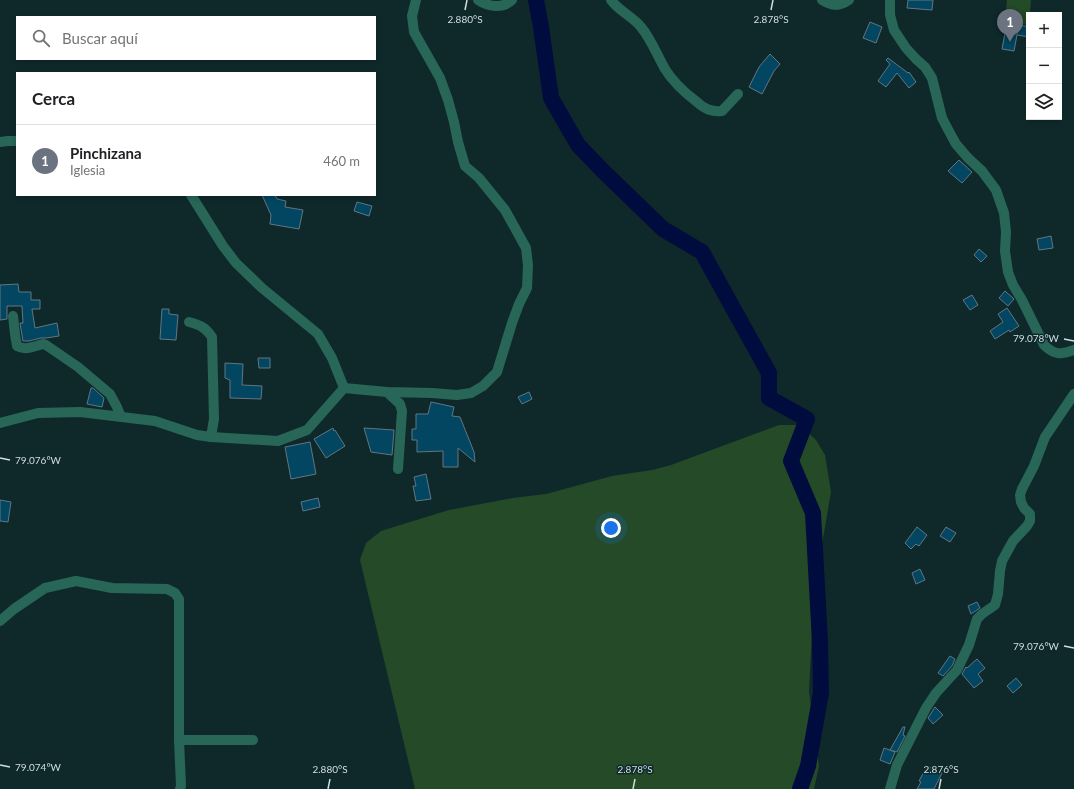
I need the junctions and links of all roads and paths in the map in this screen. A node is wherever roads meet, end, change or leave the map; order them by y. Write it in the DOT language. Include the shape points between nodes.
graph roads {
  1 [pos="416,0"];
  2 [pos="478,0"];
  3 [pos="512,0"];
  4 [pos="611,0"];
  5 [pos="822,0"];
  6 [pos="849,0"];
  7 [pos="890,0"];
  8 [pos="738,94"];
  9 [pos="16,141"];
  10 [pos="0,142"];
  11 [pos="192,196"];
  12 [pos="13,316"];
  13 [pos="189,322"];
  14 [pos="1074,350"];
  15 [pos="344,388"];
  16 [pos="387,392"];
  17 [pos="1074,394"];
  18 [pos="120,417"];
  19 [pos="0,423"];
  20 [pos="212,437"];
  21 [pos="398,469"];
  22 [pos="0,620"];
  23 [pos="180,740"];
  24 [pos="253,740"];
  25 [pos="180,789"];
  26 [pos="890,789"];
  1 -- 16 [label="street" via="412,16 414,32 440,78 465,166 479,178 505,210 526,248 527,288 512,323 497,372 483,386 471,393 457,395"];
  2 -- 3 [label="street" via="493,6 502,6"];
  4 -- 8 [label="street" via="640,26 665,69 683,92 707,110 722,111"];
  5 -- 6 [label="street" via="838,5"];
  7 -- 14 [label="street" via="894,30 932,78 942,118 956,144 996,190 1004,213 1008,272 1044,345 1054,352 1063,354"];
  9 -- 10 [label="street"];
  11 -- 15 [label="street" via="236,263 318,334 332,358"];
  12 -- 18 [label="street" via="17,346 24,348 43,344 72,362 110,394"];
  13 -- 20 [label="street" via="201,326 212,337"];
  15 -- 16 [label="street"];
  15 -- 20 [label="street" via="307,430 278,441"];
  16 -- 21 [label="street" via="400,404 402,411"];
  17 -- 26 [label="street" via="1044,437 1034,466 1022,489 1021,502 1030,514 1030,521 1013,541 1002,562 995,605 977,619 969,645 957,670 926,708 897,765"];
  18 -- 19 [label="street" via="80,412 38,412"];
  18 -- 20 [label="street" via="155,421 197,435"];
  22 -- 23 [label="street" via="45,588 76,581 112,588 167,589 175,593 179,599"];
  23 -- 24 [label="street"];
  23 -- 25 [label="street"];
}
